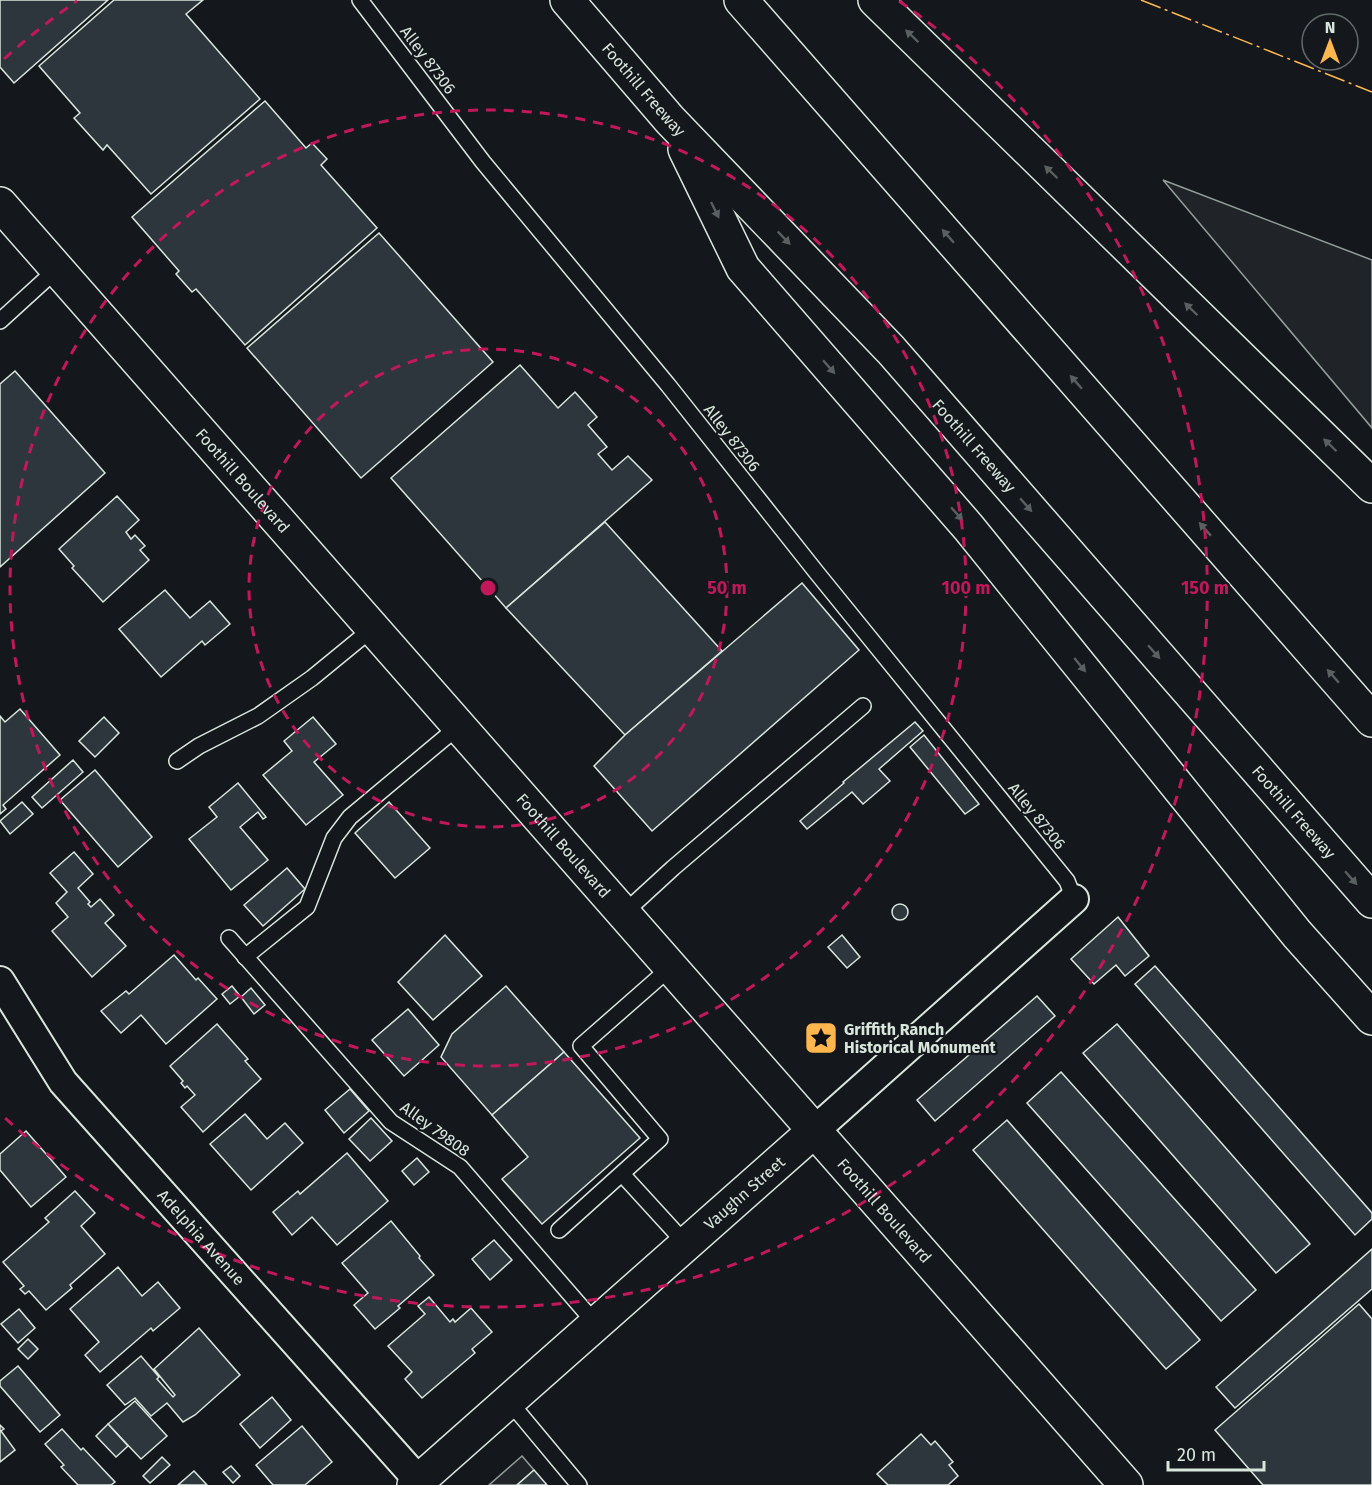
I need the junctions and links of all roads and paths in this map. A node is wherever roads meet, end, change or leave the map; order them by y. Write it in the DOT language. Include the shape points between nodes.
graph roads {
  1 [pos="360,0"];
  2 [pos="567,0"];
  3 [pos="741,0"];
  4 [pos="875,0"];
  5 [pos="670,120"];
  6 [pos="0,204"];
  7 [pos="57,269"];
  8 [pos="0,321"];
  9 [pos="1372,486"];
  10 [pos="373,628"];
  11 [pos="863,706"];
  12 [pos="1372,720"];
  13 [pos="459,726"];
  14 [pos="177,761"];
  15 [pos="1074,899"];
  16 [pos="1372,902"];
  17 [pos="624,913"];
  18 [pos="229,938"];
  19 [pos="245,957"];
  20 [pos="671,967"];
  21 [pos="0,981"];
  22 [pos="1372,1018"];
  23 [pos="814,1131"];
  24 [pos="622,1174"];
  25 [pos="559,1230"];
  26 [pos="686,1244"];
  27 [pos="596,1324"];
  28 [pos="509,1401"];
  29 [pos="417,1483"];
  30 [pos="579,1485"];
  31 [pos="1126,1485"];
  1 -- 15 [label="lane, Alley 87306" via="483,162 1067,881"];
  2 -- 5 [label="main road, Foothill Freeway"];
  12 -- 3 [label="main road, one-way"];
  9 -- 4 [label="main road, one-way"];
  5 -- 16 [label="main road, Foothill Freeway, one-way" via="891,350"];
  5 -- 22 [label="main road, one-way" via="743,268 969,528 1297,934"];
  6 -- 7 [label="main road, Foothill Boulevard"];
  7 -- 8 [label="lane"];
  7 -- 10 [label="main road, Foothill Boulevard"];
  10 -- 13 [label="main road, Foothill Boulevard"];
  10 -- 14 [label="lane" via="258,716"];
  11 -- 17 [label="lane"];
  13 -- 17 [label="main road, Foothill Boulevard"];
  13 -- 19 [label="lane" via="350,817 334,838 307,907"];
  15 -- 23 [label="street, Vaughn Street"];
  17 -- 20 [label="main road, Foothill Boulevard"];
  18 -- 19 [label="lane, Alley 79808"];
  19 -- 27 [label="lane, Alley 79808" via="391,1122 460,1167"];
  20 -- 23 [label="main road, Foothill Boulevard"];
  20 -- 24 [label="lane" via="581,1046 660,1138"];
  21 -- 29 [label="street, Adelphia Avenue" via="63,1082"];
  23 -- 26 [label="main road, Vaughn Street"];
  23 -- 31 [label="main road, Foothill Boulevard"];
  24 -- 25 [label="lane"];
  24 -- 26 [label="lane"];
  26 -- 27 [label="main road, Vaughn Street"];
  27 -- 28 [label="main road, Vaughn Street"];
  28 -- 29 [label="main road, Vaughn Street"];
  28 -- 30 [label="lane"];
}
